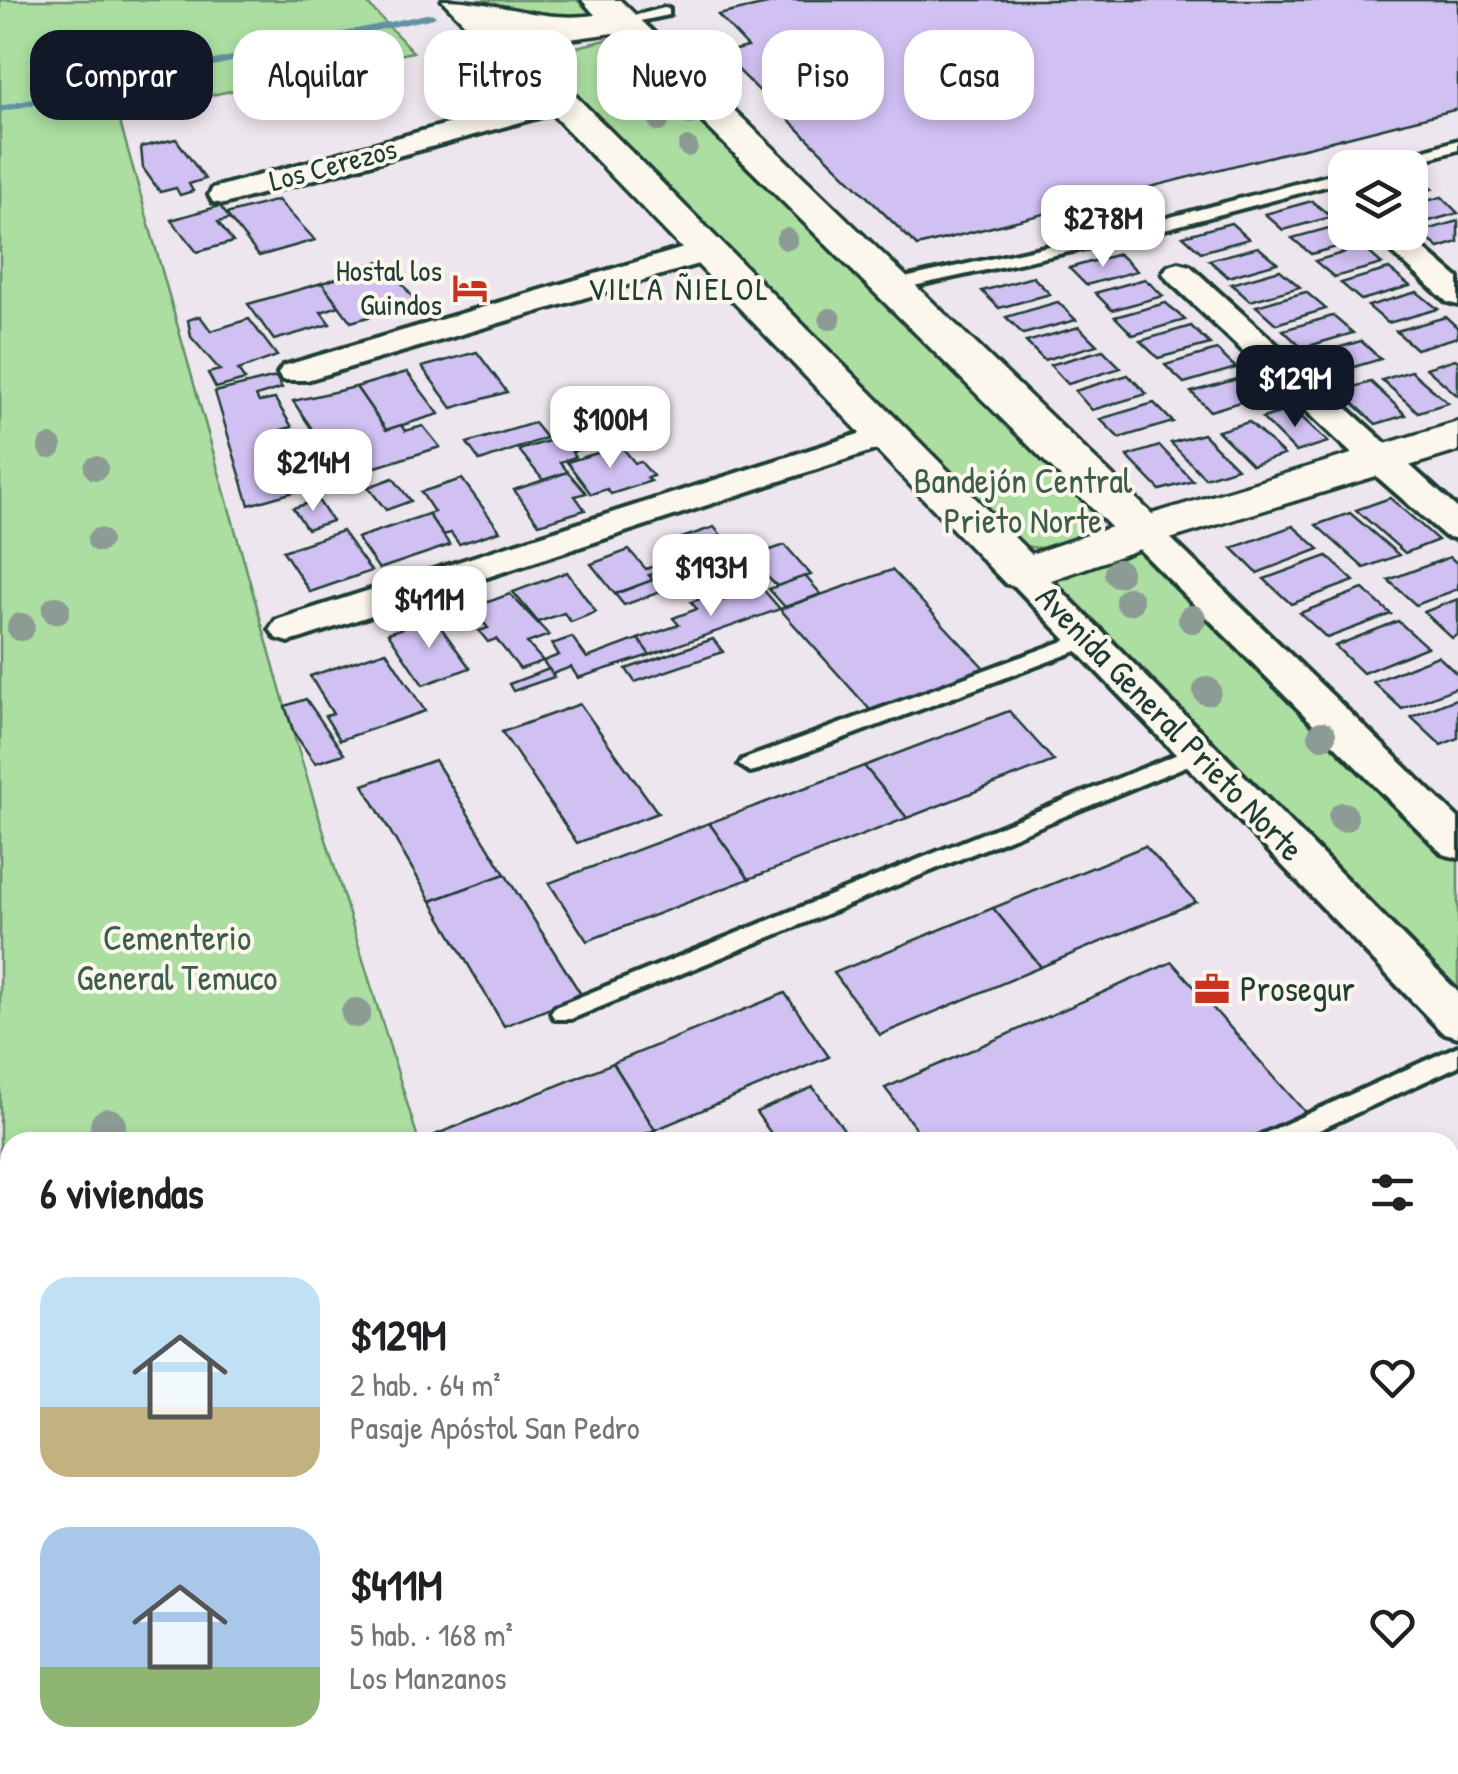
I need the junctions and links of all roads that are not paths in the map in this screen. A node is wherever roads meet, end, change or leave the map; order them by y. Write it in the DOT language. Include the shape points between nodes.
graph roads {
  1 [pos="464,4"];
  2 [pos="611,10"];
  3 [pos="664,12"];
  4 [pos="489,30"];
  5 [pos="496,120"];
  6 [pos="575,120"];
  7 [pos="1458,146"];
  8 [pos="1428,154"];
  9 [pos="1328,181"];
  10 [pos="224,195"];
  11 [pos="1406,250"];
  12 [pos="704,252"];
  13 [pos="1179,273"];
  14 [pos="891,286"];
  15 [pos="1458,295"];
  16 [pos="295,373"];
  17 [pos="884,436"];
  18 [pos="1458,436"];
  19 [pos="1379,460"];
  20 [pos="1458,528"];
  21 [pos="1143,532"];
  22 [pos="1023,573"];
  23 [pos="289,628"];
  24 [pos="1088,639"];
  25 [pos="1200,752"];
  26 [pos="750,764"];
  27 [pos="1458,843"];
  28 [pos="563,1013"];
  29 [pos="1458,1020"];
  30 [pos="1458,1056"];
  31 [pos="1292,1132"];
  1 -- 2 [label="street" via="550,32"];
  1 -- 4 [label="street, Avenida General Prieto Norte"];
  2 -- 3 [label="lane"];
  2 -- 14 [label="street"];
  5 -- 10 [label="street, Los Cerezos"];
  6 -- 12 [label="street, Avenida General Prieto Norte"];
  7 -- 8 [label="lane"];
  9 -- 14 [label="lane"];
  11 -- 15 [label="street"];
  12 -- 16 [label="street"];
  12 -- 17 [label="street, Avenida General Prieto Norte"];
  13 -- 19 [label="street"];
  14 -- 21 [label="street"];
  17 -- 22 [label="street, Avenida General Prieto Norte"];
  17 -- 23 [label="street"];
  18 -- 19 [label="street"];
  19 -- 20 [label="street"];
  19 -- 21 [label="street"];
  21 -- 22 [label="street"];
  21 -- 27 [label="street"];
  22 -- 24 [label="street, Avenida General Prieto Norte"];
  24 -- 25 [label="street, Avenida General Prieto Norte"];
  24 -- 26 [label="lane"];
  25 -- 28 [label="lane"];
  25 -- 29 [label="street, Avenida General Prieto Norte"];
  30 -- 31 [label="lane"];
}
